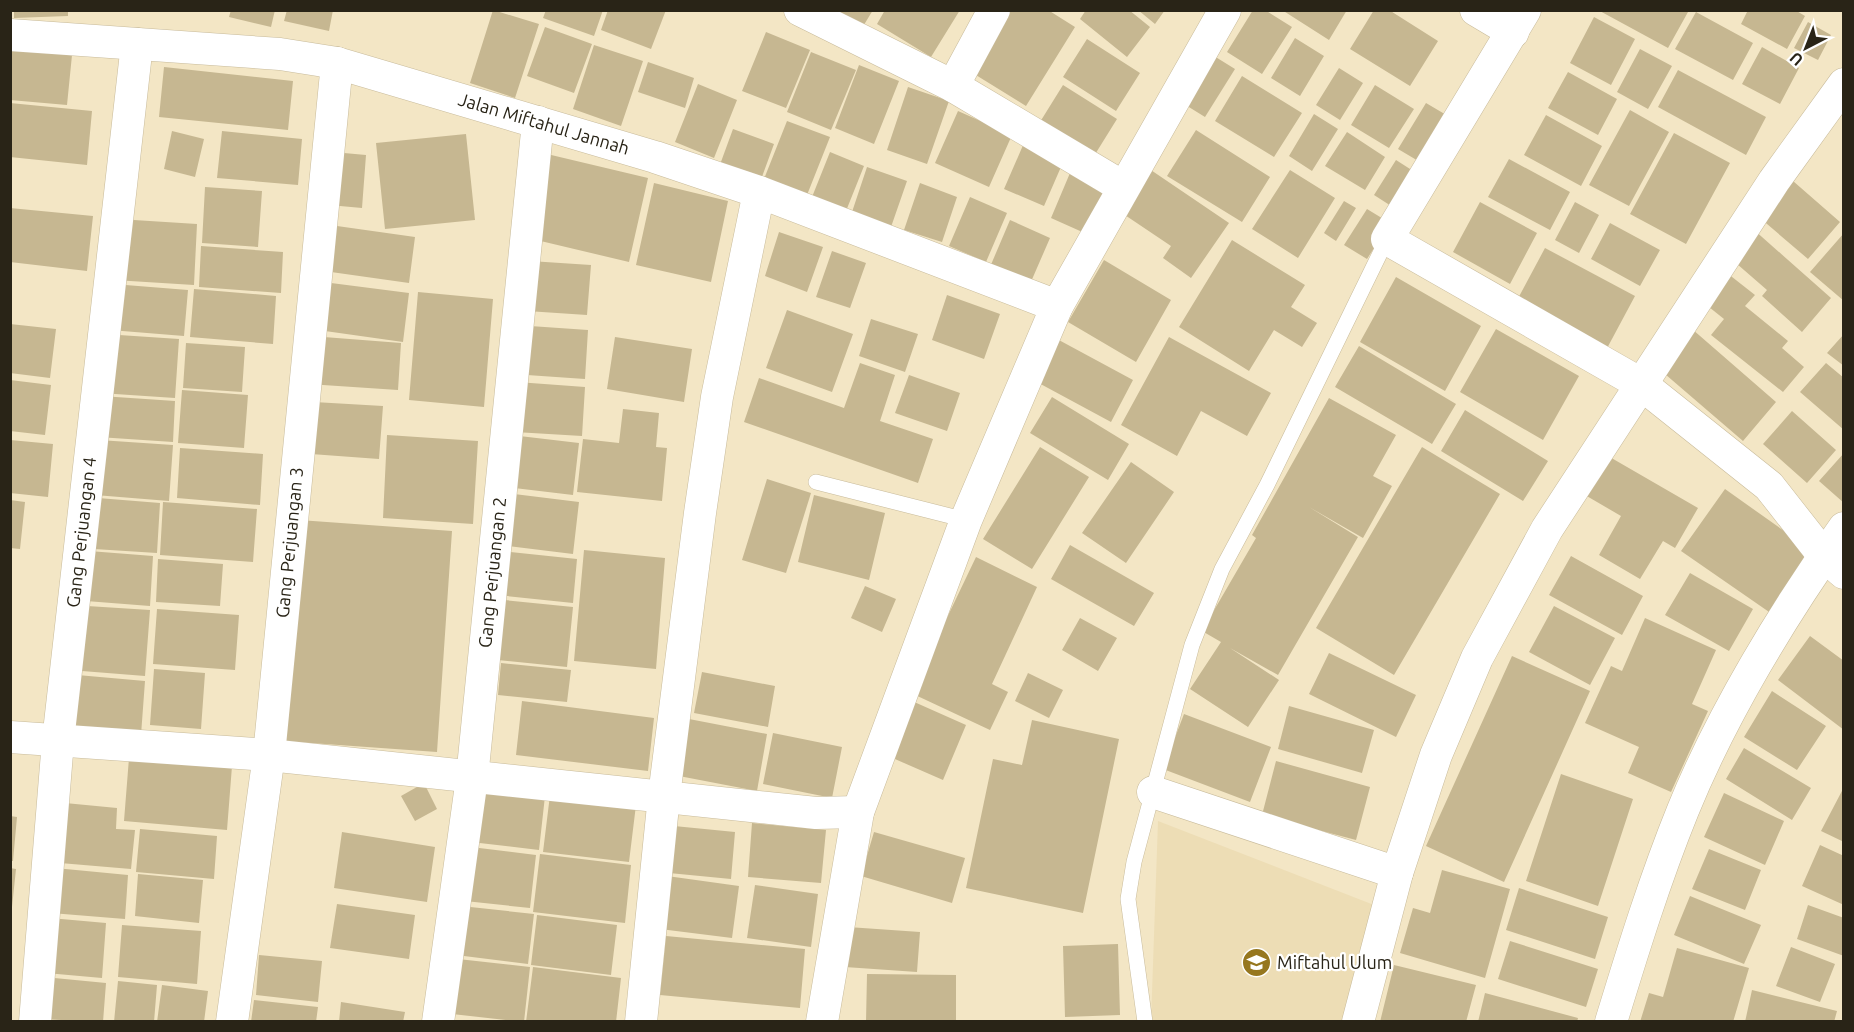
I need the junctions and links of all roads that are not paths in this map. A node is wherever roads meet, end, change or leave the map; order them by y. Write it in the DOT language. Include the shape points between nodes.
graph roads {
  1 [pos="800,10"];
  2 [pos="994,10"];
  3 [pos="1225,10"];
  4 [pos="1476,10"];
  5 [pos="1519,21"];
  6 [pos="10,35"];
  7 [pos="137,44"];
  8 [pos="337,63"];
  9 [pos="1844,84"];
  10 [pos="953,86"];
  11 [pos="538,122"];
  12 [pos="1123,187"];
  13 [pos="759,192"];
  14 [pos="1387,239"];
  15 [pos="1057,306"];
  16 [pos="1641,384"];
  17 [pos="816,482"];
  18 [pos="966,520"];
  19 [pos="1844,528"];
  20 [pos="1834,565"];
  21 [pos="10,737"];
  22 [pos="58,741"];
  23 [pos="269,755"];
  24 [pos="472,778"];
  25 [pos="1153,792"];
  26 [pos="664,796"];
  27 [pos="858,812"];
  28 [pos="1397,873"];
  29 [pos="35,1022"];
  30 [pos="232,1022"];
  31 [pos="438,1022"];
  32 [pos="641,1022"];
  33 [pos="822,1022"];
  34 [pos="1145,1022"];
  35 [pos="1359,1022"];
  36 [pos="1611,1022"];
  1 -- 10 [label="street"];
  2 -- 10 [label="street"];
  3 -- 12 [label="street"];
  4 -- 5 [label="street"];
  5 -- 14 [label="street"];
  6 -- 7 [label="street, Jalan Miftahul Jannah"];
  7 -- 8 [label="street, Jalan Miftahul Jannah" via="280,54"];
  7 -- 22 [label="street, Gang Perjuangan 4"];
  8 -- 11 [label="street, Jalan Miftahul Jannah"];
  8 -- 23 [label="street, Gang Perjuangan 3"];
  9 -- 16 [label="street" via="1774,181"];
  10 -- 12 [label="street"];
  11 -- 13 [label="street, Jalan Miftahul Jannah"];
  11 -- 24 [label="street, Gang Perjuangan 2"];
  12 -- 15 [label="street"];
  13 -- 15 [label="street, Jalan Miftahul Jannah"];
  13 -- 26 [label="street" via="717,397"];
  14 -- 16 [label="street"];
  14 -- 25 [label="lane" via="1267,485 1221,569 1192,645"];
  15 -- 18 [label="street"];
  16 -- 20 [label="street" via="1769,486"];
  16 -- 28 [label="street" via="1547,529 1477,658 1436,755"];
  17 -- 18 [label="lane"];
  18 -- 27 [label="street"];
  19 -- 20 [label="street"];
  20 -- 36 [label="street" via="1739,696 1684,808"];
  21 -- 22 [label="street"];
  22 -- 23 [label="street"];
  22 -- 29 [label="street, Gang Perjuangan 4"];
  23 -- 24 [label="street"];
  23 -- 30 [label="street, Gang Perjuangan 3"];
  24 -- 26 [label="street"];
  24 -- 31 [label="street, Gang Perjuangan 2"];
  25 -- 28 [label="street"];
  25 -- 34 [label="lane" via="1128,899"];
  26 -- 27 [label="street" via="816,813"];
  26 -- 32 [label="street"];
  27 -- 33 [label="street"];
  28 -- 35 [label="street"];
}
